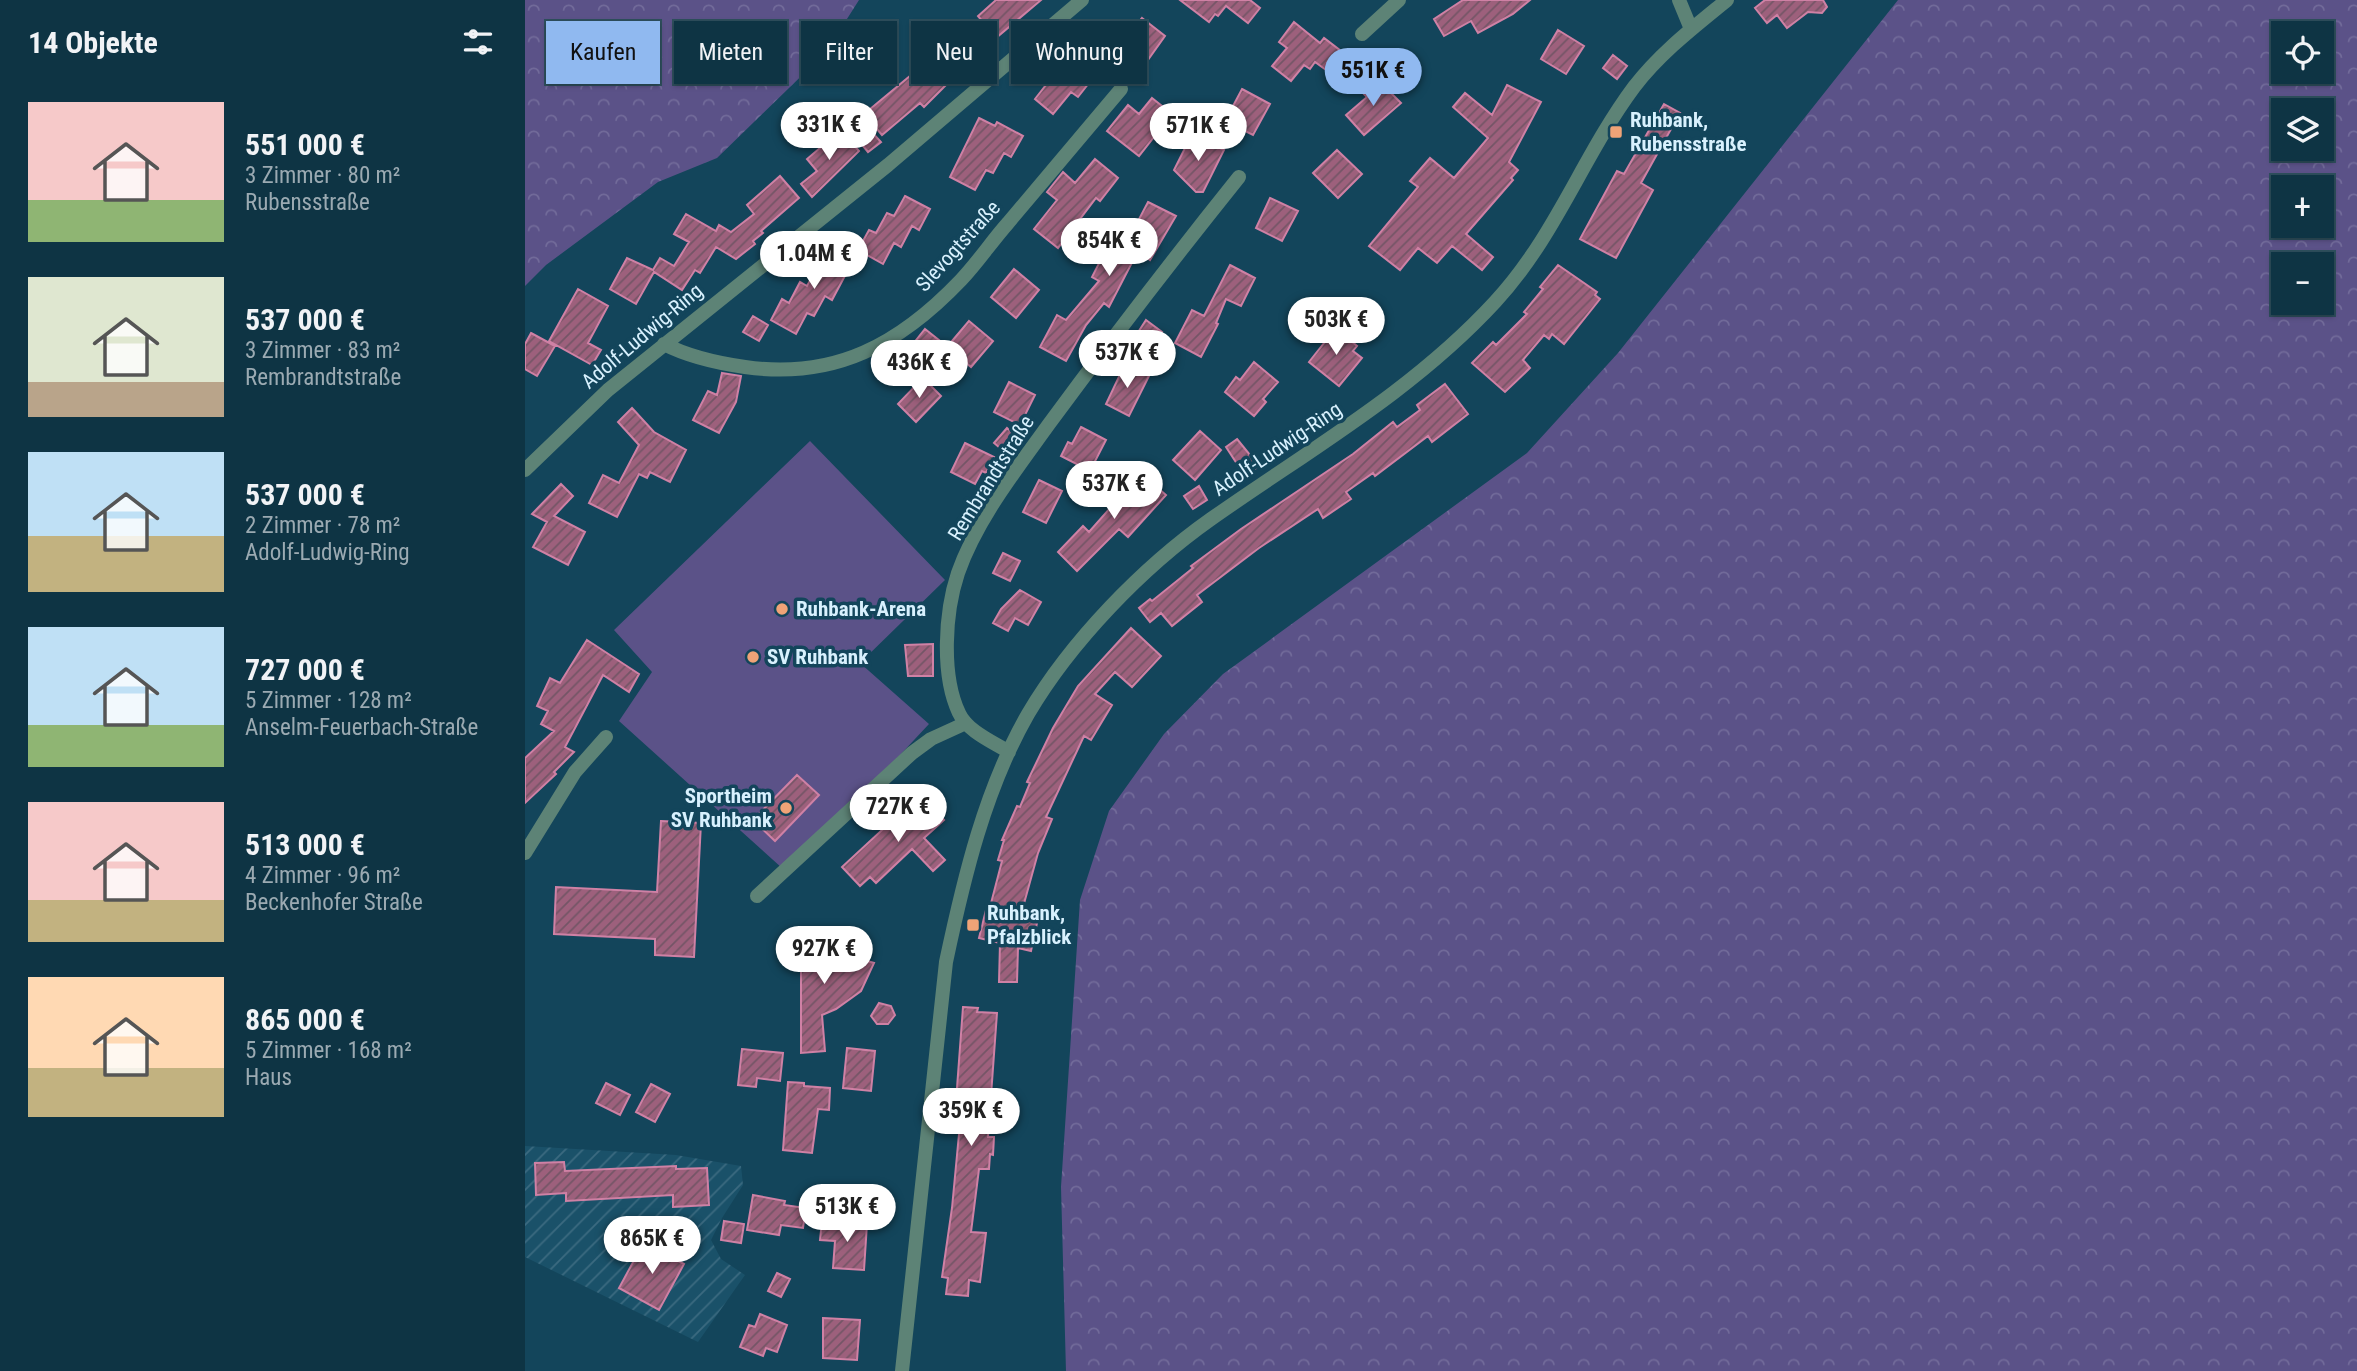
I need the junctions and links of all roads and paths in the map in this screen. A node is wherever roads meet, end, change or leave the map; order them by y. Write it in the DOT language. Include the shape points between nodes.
graph roads {
  1 [pos="1082,0"];
  2 [pos="1399,0"];
  3 [pos="1679,0"];
  4 [pos="1727,0"];
  5 [pos="1691,29"];
  6 [pos="1362,34"];
  7 [pos="1121,89"];
  8 [pos="1240,177"];
  9 [pos="664,344"];
  10 [pos="525,470"];
  11 [pos="966,723"];
  12 [pos="606,737"];
  13 [pos="1009,752"];
  14 [pos="525,853"];
  15 [pos="757,896"];
  16 [pos="902,1371"];
  1 -- 9 [label="street, Adolf-Ludwig-Ring" via="888,165"];
  2 -- 6 [label="street"];
  3 -- 5 [label="street"];
  4 -- 5 [label="street, Adolf-Ludwig-Ring"];
  5 -- 13 [label="street, Adolf-Ludwig-Ring" via="1634,88 1547,236 1494,304 1391,396 1166,553 1059,668 1028,713"];
  7 -- 9 [label="street, Slevogtstraße" via="963,278 893,338 843,361 789,371 706,360"];
  8 -- 11 [label="street, Rembrandtstraße" via="1086,374 970,547 958,573 947,628 950,681"];
  9 -- 10 [label="street, Adolf-Ludwig-Ring" via="608,390"];
  11 -- 13 [label="street"];
  11 -- 15 [label="street" via="912,753"];
  12 -- 14 [label="street" via="575,772"];
  13 -- 16 [label="street, Adolf-Ludwig-Ring" via="967,872 943,985"];
}
